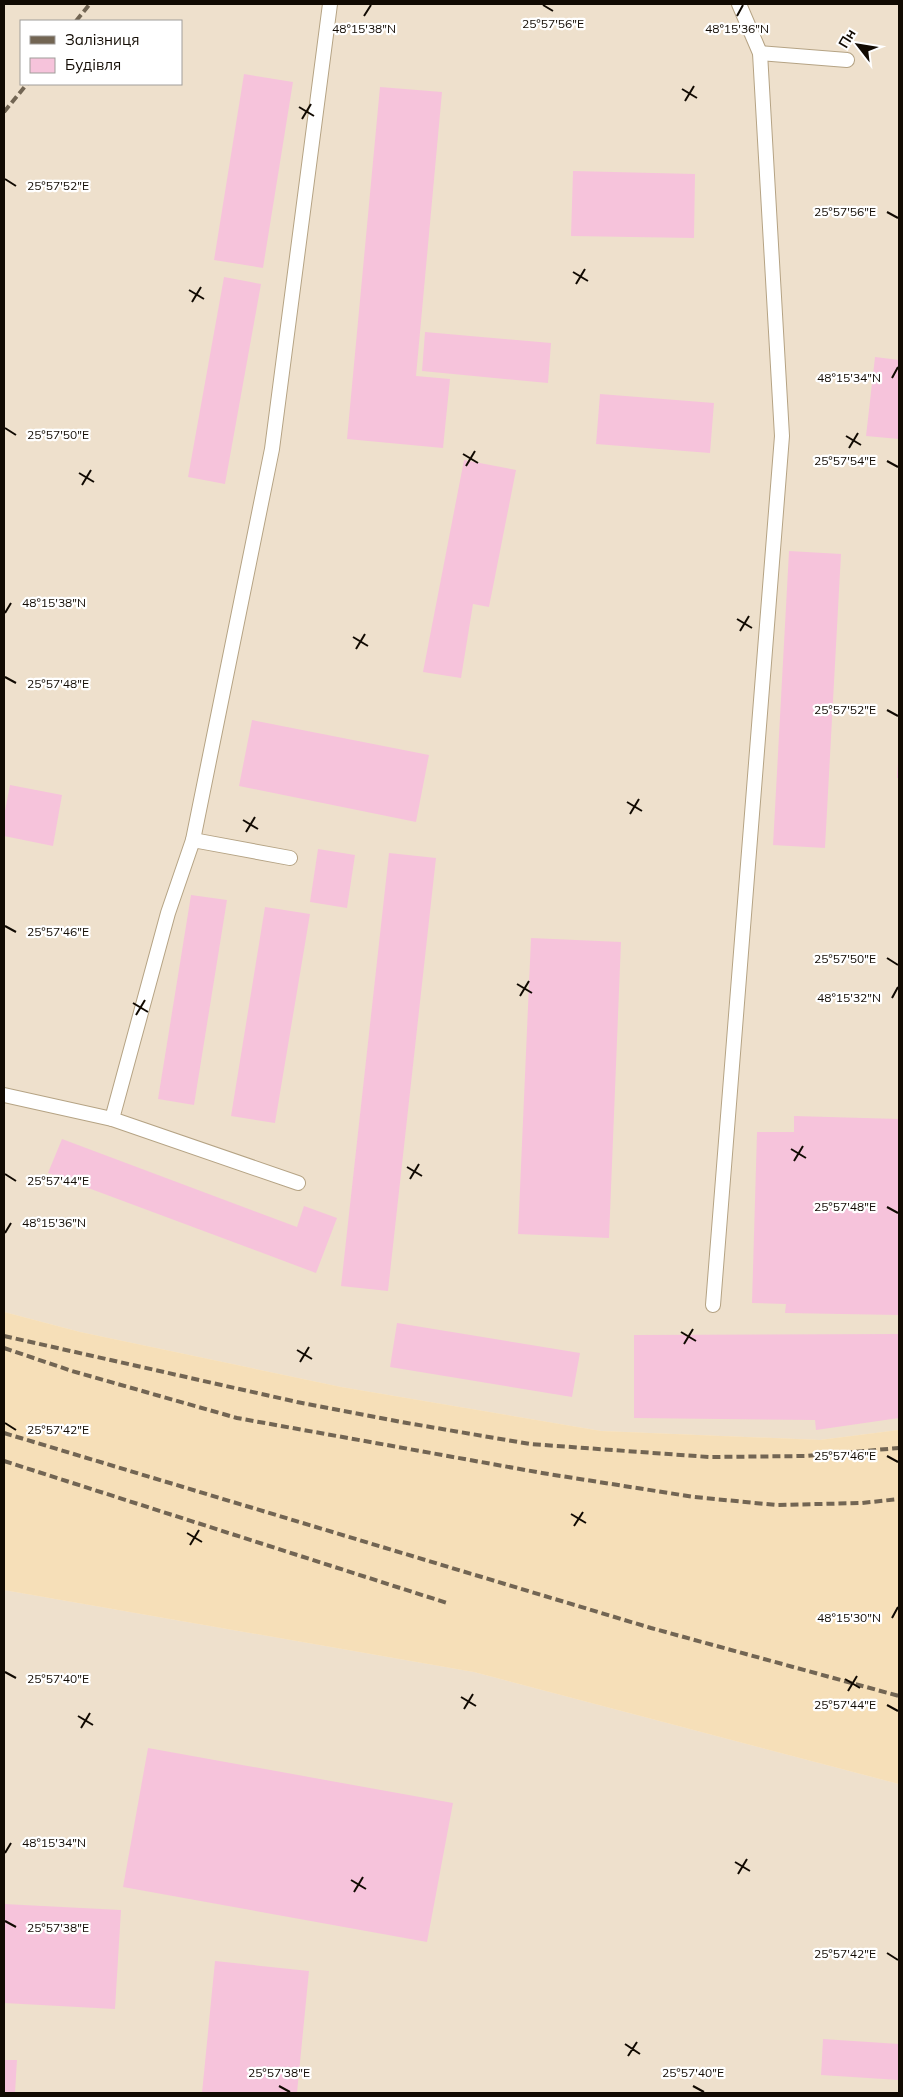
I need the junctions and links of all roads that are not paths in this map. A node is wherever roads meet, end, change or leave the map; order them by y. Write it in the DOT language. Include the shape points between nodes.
graph roads {
  1 [pos="330,4"];
  2 [pos="739,4"];
  3 [pos="760,53"];
  4 [pos="847,60"];
  5 [pos="193,840"];
  6 [pos="290,858"];
  7 [pos="4,1095"];
  8 [pos="112,1118"];
  9 [pos="298,1183"];
  10 [pos="713,1305"];
  1 -- 5 [label="lane" via="272,449"];
  2 -- 3 [label="lane"];
  3 -- 4 [label="lane"];
  3 -- 10 [label="lane" via="782,436"];
  5 -- 6 [label="lane"];
  5 -- 8 [label="lane" via="168,913"];
  7 -- 8 [label="lane"];
  8 -- 9 [label="lane"];
}
